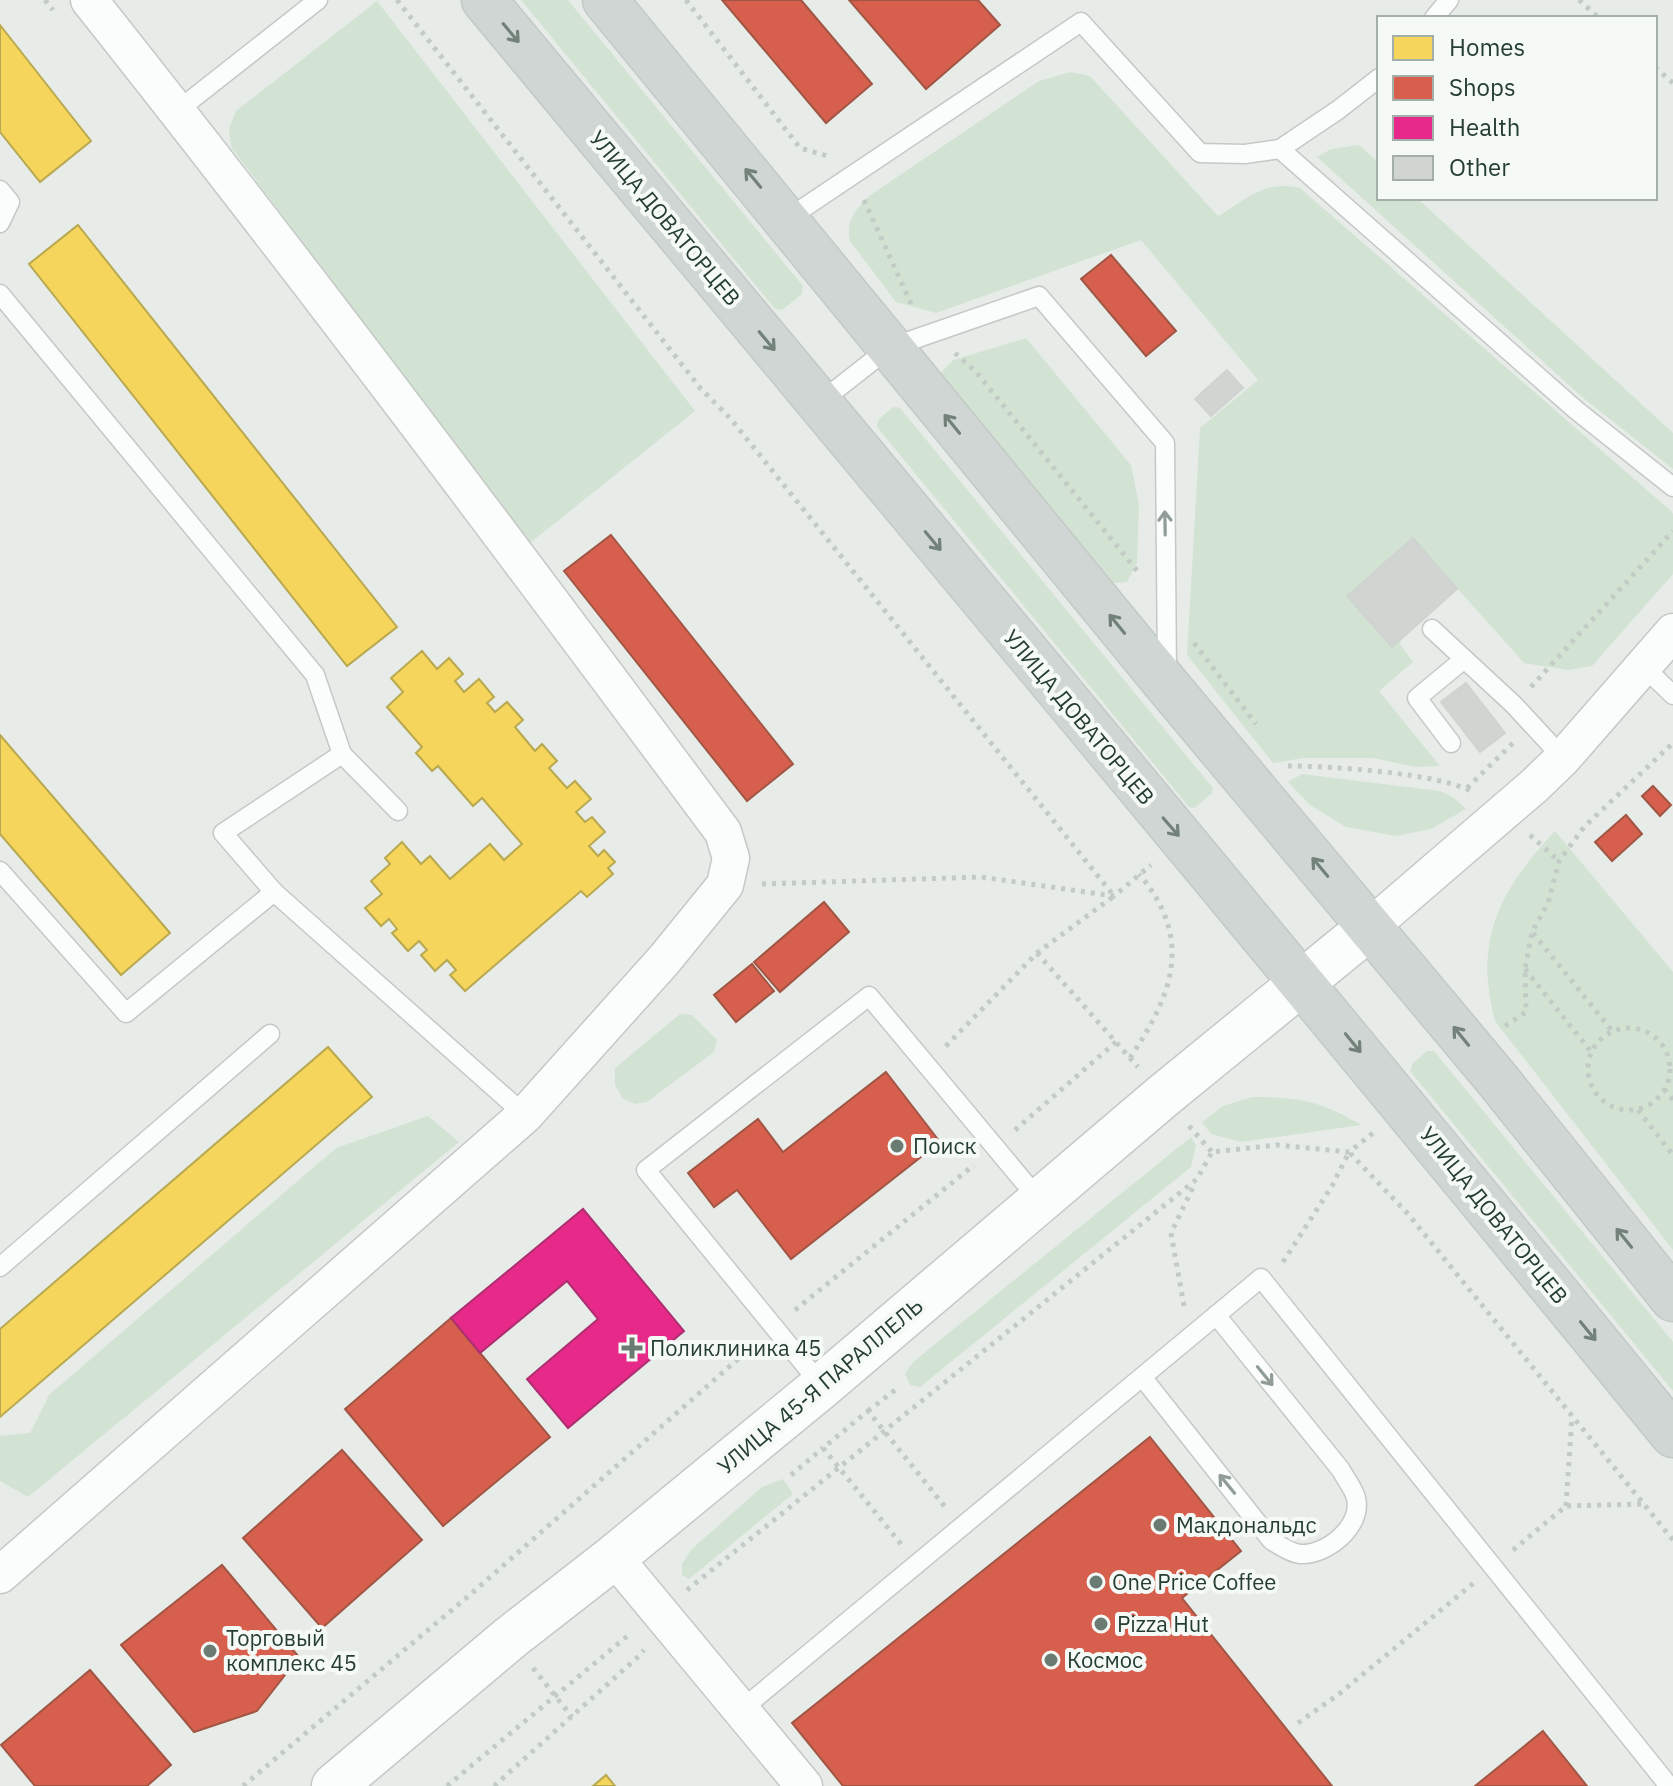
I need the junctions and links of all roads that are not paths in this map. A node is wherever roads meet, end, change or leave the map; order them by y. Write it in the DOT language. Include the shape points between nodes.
graph roads {
  1 [pos="89,0"];
  2 [pos="318,0"];
  3 [pos="484,0"];
  4 [pos="605,0"];
  5 [pos="1449,0"];
  6 [pos="1436,16"];
  7 [pos="1377,80"];
  8 [pos="177,111"];
  9 [pos="1280,149"];
  10 [pos="0,190"];
  11 [pos="787,219"];
  12 [pos="0,223"];
  13 [pos="0,294"];
  14 [pos="889,348"];
  15 [pos="819,403"];
  16 [pos="1673,487"];
  17 [pos="1432,629"];
  18 [pos="1673,632"];
  19 [pos="1463,660"];
  20 [pos="1644,667"];
  21 [pos="1167,685"];
  22 [pos="1673,695"];
  23 [pos="1451,743"];
  24 [pos="342,754"];
  25 [pos="1563,758"];
  26 [pos="398,811"];
  27 [pos="0,871"];
  28 [pos="274,892"];
  29 [pos="1370,927"];
  30 [pos="1303,982"];
  31 [pos="270,1034"];
  32 [pos="525,1115"];
  33 [pos="1040,1201"];
  34 [pos="0,1267"];
  35 [pos="1673,1299"];
  36 [pos="1216,1315"];
  37 [pos="1143,1378"];
  38 [pos="822,1386"];
  39 [pos="1673,1435"];
  40 [pos="614,1557"];
  41 [pos="5,1560"];
  42 [pos="741,1710"];
  43 [pos="334,1786"];
  44 [pos="804,1786"];
  45 [pos="1669,1786"];
  1 -- 8 [label="street"];
  2 -- 8 [label="lane"];
  3 -- 15 [label="main road, УЛИЦА ДОВАТОРЦЕВ, one-way"];
  11 -- 4 [label="main road, one-way"];
  5 -- 6 [label="lane"];
  7 -- 9 [label="lane"];
  8 -- 32 [label="street" via="723,832 731,858 725,885"];
  9 -- 11 [label="lane" via="1200,153 1081,22"];
  9 -- 16 [label="lane" via="1576,410"];
  10 -- 12 [label="lane" via="10,202"];
  11 -- 14 [label="main road"];
  13 -- 24 [label="lane" via="315,675"];
  14 -- 15 [label="lane"];
  21 -- 14 [label="main road, one-way"];
  21 -- 14 [label="lane, one-way" via="1165,443 1039,296"];
  15 -- 30 [label="main road, УЛИЦА ДОВАТОРЦЕВ, one-way"];
  17 -- 19 [label="lane"];
  18 -- 20 [label="street"];
  19 -- 23 [label="lane" via="1417,698"];
  19 -- 25 [label="lane"];
  20 -- 22 [label="lane"];
  20 -- 25 [label="street"];
  29 -- 21 [label="main road, one-way"];
  24 -- 26 [label="lane"];
  24 -- 28 [label="lane" via="223,833"];
  25 -- 29 [label="street"];
  27 -- 28 [label="lane" via="126,1013"];
  28 -- 32 [label="lane"];
  29 -- 30 [label="main road, УЛИЦА 45-Я ПАРАЛЛЕЛЬ"];
  35 -- 29 [label="main road, one-way"];
  30 -- 33 [label="main road, УЛИЦА 45-Я ПАРАЛЛЕЛЬ"];
  30 -- 39 [label="main road, УЛИЦА ДОВАТОРЦЕВ, one-way"];
  31 -- 34 [label="lane"];
  32 -- 41 [label="street"];
  33 -- 38 [label="main road, УЛИЦА 45-Я ПАРАЛЛЕЛЬ"];
  33 -- 38 [label="lane" via="869,996 646,1170"];
  36 -- 37 [label="lane"];
  36 -- 37 [label="lane, one-way" via="1341,1470 1356,1498 1355,1517 1338,1539 1321,1550 1299,1554 1271,1540"];
  36 -- 45 [label="lane" via="1261,1278"];
  37 -- 42 [label="lane"];
  38 -- 40 [label="main road, УЛИЦА 45-Я ПАРАЛЛЕЛЬ"];
  40 -- 42 [label="street"];
  40 -- 43 [label="main road, УЛИЦА 45-Я ПАРАЛЛЕЛЬ"];
  42 -- 44 [label="street"];
}
